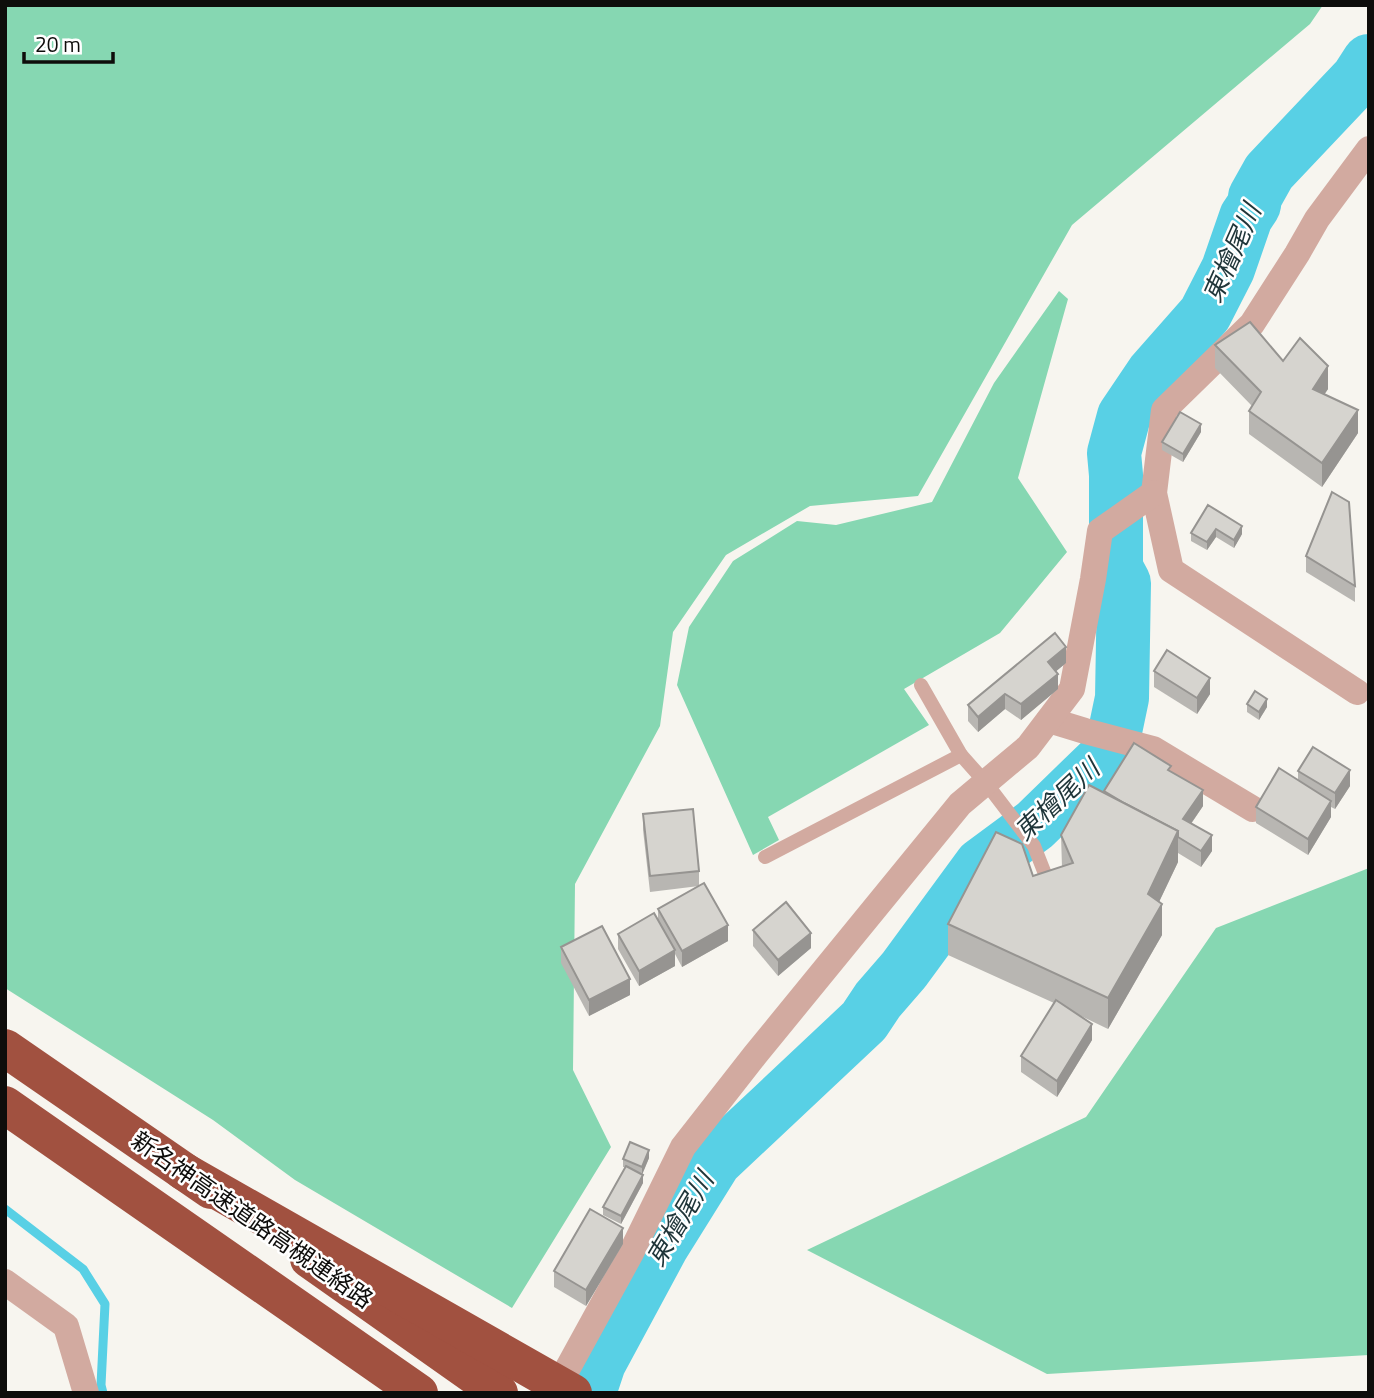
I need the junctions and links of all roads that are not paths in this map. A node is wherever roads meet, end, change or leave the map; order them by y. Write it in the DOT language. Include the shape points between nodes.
graph roads {
  1 [pos="1369,149"];
  2 [pos="1154,493"];
  3 [pos="920,685"];
  4 [pos="1357,692"];
  5 [pos="1049,720"];
  6 [pos="961,755"];
  7 [pos="986,783"];
  8 [pos="1253,809"];
  9 [pos="765,857"];
  10 [pos="1049,884"];
  11 [pos="5,1048"];
  12 [pos="5,1105"];
  13 [pos="183,1171"];
  14 [pos="5,1282"];
  15 [pos="86,1393"];
  16 [pos="419,1393"];
  17 [pos="499,1393"];
  18 [pos="563,1393"];
  19 [pos="573,1393"];
  1 -- 2 [label="street" via="1317,219 1252,324 1164,410"];
  2 -- 4 [label="street" via="1171,570"];
  2 -- 5 [label="street" via="1100,531 1072,689"];
  3 -- 6 [label="lane"];
  5 -- 7 [label="street" via="1028,747"];
  5 -- 8 [label="street" via="1153,748"];
  6 -- 7 [label="lane"];
  6 -- 9 [label="lane"];
  7 -- 10 [label="lane" via="1034,846"];
  7 -- 18 [label="street" via="960,804 684,1147 564,1375"];
  11 -- 13 [label="highway, 新名神高速道路高槻連絡路"];
  12 -- 16 [label="highway, 新名神高速道路高槻連絡路"];
  13 -- 17 [label="highway, 新名神高速道路高槻連絡路, bridge"];
  13 -- 19 [label="highway, bridge"];
  14 -- 15 [label="street" via="66,1326"];
}
